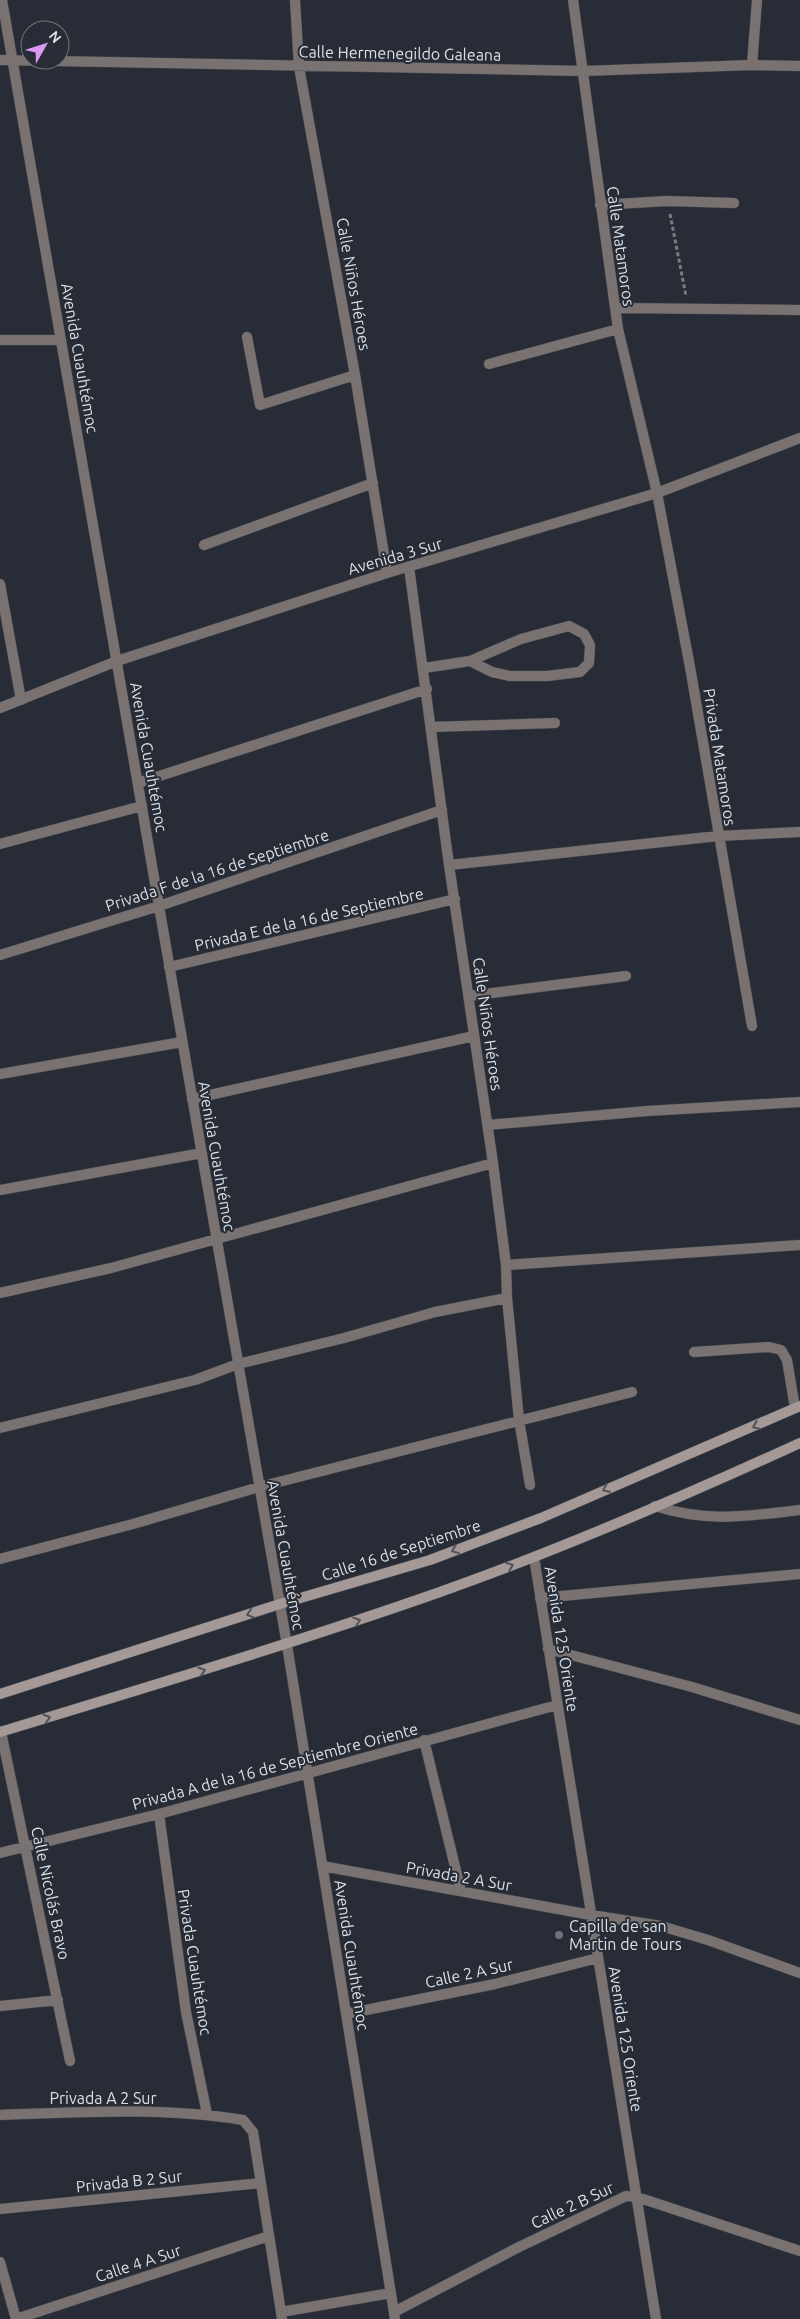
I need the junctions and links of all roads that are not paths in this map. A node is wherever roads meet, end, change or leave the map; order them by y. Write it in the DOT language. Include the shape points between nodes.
graph roads {
  1 [pos="2,0"];
  2 [pos="295,0"];
  3 [pos="573,0"];
  4 [pos="757,0"];
  5 [pos="0,60"];
  6 [pos="13,60"];
  7 [pos="752,65"];
  8 [pos="800,66"];
  9 [pos="299,67"];
  10 [pos="583,71"];
  11 [pos="734,203"];
  12 [pos="600,205"];
  13 [pos="615,308"];
  14 [pos="799,310"];
  15 [pos="618,329"];
  16 [pos="247,337"];
  17 [pos="0,340"];
  18 [pos="61,340"];
  19 [pos="489,364"];
  20 [pos="355,375"];
  21 [pos="800,438"];
  22 [pos="373,483"];
  23 [pos="657,493"];
  24 [pos="204,545"];
  25 [pos="409,567"];
  26 [pos="387,573"];
  27 [pos="0,584"];
  28 [pos="117,660"];
  29 [pos="470,661"];
  30 [pos="424,668"];
  31 [pos="427,689"];
  32 [pos="21,700"];
  33 [pos="0,708"];
  34 [pos="555,723"];
  35 [pos="431,727"];
  36 [pos="138,783"];
  37 [pos="142,806"];
  38 [pos="442,810"];
  39 [pos="800,832"];
  40 [pos="718,836"];
  41 [pos="0,844"];
  42 [pos="449,865"];
  43 [pos="455,899"];
  44 [pos="159,906"];
  45 [pos="0,955"];
  46 [pos="170,967"];
  47 [pos="626,976"];
  48 [pos="469,996"];
  49 [pos="752,1026"];
  50 [pos="474,1036"];
  51 [pos="182,1042"];
  52 [pos="0,1074"];
  53 [pos="192,1099"];
  54 [pos="800,1102"];
  55 [pos="488,1125"];
  56 [pos="202,1153"];
  57 [pos="493,1163"];
  58 [pos="0,1190"];
  59 [pos="216,1238"];
  60 [pos="800,1245"];
  61 [pos="506,1265"];
  62 [pos="0,1293"];
  63 [pos="507,1298"];
  64 [pos="694,1352"];
  65 [pos="238,1364"];
  66 [pos="632,1392"];
  67 [pos="798,1407"];
  68 [pos="519,1420"];
  69 [pos="0,1428"];
  70 [pos="800,1444"];
  71 [pos="530,1485"];
  72 [pos="259,1487"];
  73 [pos="655,1506"];
  74 [pos="800,1510"];
  75 [pos="534,1557"];
  76 [pos="0,1559"];
  77 [pos="800,1574"];
  78 [pos="540,1598"];
  79 [pos="280,1604"];
  80 [pos="287,1645"];
  81 [pos="548,1649"];
  82 [pos="0,1694"];
  83 [pos="558,1705"];
  84 [pos="800,1720"];
  85 [pos="1,1732"];
  86 [pos="424,1740"];
  87 [pos="307,1774"];
  88 [pos="159,1814"];
  89 [pos="25,1847"];
  90 [pos="0,1853"];
  91 [pos="322,1866"];
  92 [pos="461,1891"];
  93 [pos="591,1915"];
  94 [pos="598,1958"];
  95 [pos="800,1973"];
  96 [pos="58,2000"];
  97 [pos="0,2006"];
  98 [pos="346,2014"];
  99 [pos="70,2061"];
  100 [pos="207,2114"];
  101 [pos="0,2115"];
  102 [pos="261,2183"];
  103 [pos="636,2197"];
  104 [pos="0,2209"];
  105 [pos="269,2236"];
  106 [pos="800,2251"];
  107 [pos="0,2262"];
  108 [pos="391,2293"];
  109 [pos="395,2315"];
  110 [pos="281,2316"];
  111 [pos="16,2319"];
  112 [pos="656,2319"];
  1 -- 6 [label="street, Avenida Cuauhtémoc"];
  2 -- 9 [label="street, Calle Niños Héroes"];
  3 -- 10 [label="street, Calle Matamoros"];
  4 -- 7 [label="street"];
  5 -- 6 [label="street, Calle Hermenegildo Galeana"];
  6 -- 9 [label="street, Calle Hermenegildo Galeana"];
  6 -- 18 [label="street, Avenida Cuauhtémoc"];
  7 -- 8 [label="street, Calle Hermenegildo Galeana"];
  7 -- 10 [label="street, Calle Hermenegildo Galeana"];
  9 -- 10 [label="street, Calle Hermenegildo Galeana"];
  9 -- 20 [label="street, Calle Niños Héroes"];
  10 -- 12 [label="street, Calle Matamoros"];
  11 -- 12 [label="street" via="668,201"];
  12 -- 13 [label="street, Calle Matamoros"];
  13 -- 14 [label="street"];
  13 -- 15 [label="street, Calle Matamoros"];
  15 -- 19 [label="street"];
  15 -- 23 [label="street, Calle Matamoros"];
  16 -- 20 [label="street" via="260,405"];
  17 -- 18 [label="street"];
  18 -- 28 [label="street, Avenida Cuauhtémoc"];
  20 -- 22 [label="street, Calle Niños Héroes"];
  21 -- 23 [label="street, Avenida 3 Sur"];
  22 -- 24 [label="street"];
  22 -- 26 [label="street, Calle Niños Héroes"];
  23 -- 25 [label="street, Avenida 3 Sur"];
  23 -- 40 [label="street, Privada Matamoros"];
  25 -- 26 [label="street, Avenida 3 Sur"];
  25 -- 30 [label="street, Calle Niños Héroes"];
  26 -- 28 [label="street, Avenida 3 Sur"];
  27 -- 32 [label="street"];
  28 -- 32 [label="street, Avenida 3 Sur"];
  28 -- 36 [label="street, Avenida Cuauhtémoc"];
  29 -- 29 [label="street" via="492,672 510,676 572,673 585,669 589,663 590,646 584,634 569,626 521,639"];
  29 -- 30 [label="street"];
  30 -- 31 [label="street, Calle Niños Héroes"];
  31 -- 35 [label="street, Calle Niños Héroes"];
  31 -- 36 [label="street"];
  32 -- 33 [label="street, Avenida 3 Sur"];
  34 -- 35 [label="street"];
  35 -- 38 [label="street, Calle Niños Héroes"];
  36 -- 37 [label="street, Avenida Cuauhtémoc"];
  37 -- 41 [label="street"];
  37 -- 44 [label="street, Avenida Cuauhtémoc"];
  38 -- 42 [label="street, Calle Niños Héroes"];
  38 -- 44 [label="street, Privada F de la 16 de Septiembre"];
  39 -- 40 [label="street"];
  40 -- 42 [label="street"];
  40 -- 49 [label="street, Privada Matamoros"];
  42 -- 43 [label="street, Calle Niños Héroes"];
  43 -- 46 [label="street, Privada E de la 16 de Septiembre"];
  43 -- 48 [label="street, Calle Niños Héroes"];
  44 -- 45 [label="street, Privada F de la 16 de Septiembre"];
  44 -- 46 [label="street, Avenida Cuauhtémoc"];
  46 -- 51 [label="street, Avenida Cuauhtémoc"];
  47 -- 48 [label="street"];
  48 -- 50 [label="street, Calle Niños Héroes"];
  50 -- 53 [label="street"];
  50 -- 55 [label="street, Calle Niños Héroes"];
  51 -- 52 [label="street"];
  51 -- 53 [label="street, Avenida Cuauhtémoc"];
  53 -- 56 [label="street, Avenida Cuauhtémoc"];
  54 -- 55 [label="street"];
  55 -- 57 [label="street, Calle Niños Héroes"];
  56 -- 58 [label="street"];
  56 -- 59 [label="street, Avenida Cuauhtémoc"];
  57 -- 59 [label="street"];
  57 -- 61 [label="street, Calle Niños Héroes"];
  59 -- 62 [label="street" via="111,1268"];
  59 -- 65 [label="street, Avenida Cuauhtémoc"];
  60 -- 61 [label="street"];
  61 -- 63 [label="street, Calle Niños Héroes"];
  63 -- 65 [label="street" via="435,1312"];
  63 -- 68 [label="street, Calle Niños Héroes"];
  64 -- 67 [label="street" via="769,1347 781,1350"];
  65 -- 69 [label="street" via="195,1380"];
  65 -- 72 [label="street, Avenida Cuauhtémoc"];
  66 -- 68 [label="street"];
  67 -- 79 [label="main road, Calle 16 de Septiembre, one-way" via="541,1518 430,1560"];
  68 -- 71 [label="street, Calle Niños Héroes"];
  68 -- 72 [label="street"];
  70 -- 73 [label="main road"];
  72 -- 76 [label="street"];
  72 -- 79 [label="street, Avenida Cuauhtémoc"];
  73 -- 74 [label="street" via="678,1513 730,1518"];
  73 -- 75 [label="main road"];
  75 -- 78 [label="street, Avenida 125 Oriente"];
  80 -- 75 [label="main road, one-way"];
  77 -- 78 [label="street"];
  78 -- 81 [label="street, Avenida 125 Oriente"];
  79 -- 80 [label="street, Avenida Cuauhtémoc"];
  79 -- 82 [label="main road, Calle 16 de Septiembre, one-way"];
  85 -- 80 [label="main road, one-way"];
  80 -- 87 [label="street, Avenida Cuauhtémoc"];
  81 -- 83 [label="street, Avenida 125 Oriente"];
  81 -- 84 [label="street"];
  83 -- 86 [label="street, Privada A de la 16 de Septiembre Oriente"];
  83 -- 93 [label="street, Avenida 125 Oriente"];
  85 -- 89 [label="street, Calle Nicolás Bravo"];
  86 -- 87 [label="street, Privada A de la 16 de Septiembre Oriente"];
  86 -- 92 [label="street"];
  87 -- 88 [label="street, Privada A de la 16 de Septiembre Oriente"];
  87 -- 91 [label="street, Avenida Cuauhtémoc"];
  88 -- 89 [label="street, Privada A de la 16 de Septiembre Oriente"];
  88 -- 100 [label="street, Privada Cuauhtémoc" via="186,2012"];
  89 -- 90 [label="street, Privada A de la 16 de Septiembre Oriente"];
  89 -- 96 [label="street, Calle Nicolás Bravo"];
  91 -- 92 [label="street, Privada 2 A Sur"];
  91 -- 98 [label="street, Avenida Cuauhtémoc"];
  92 -- 93 [label="street, Privada 2 A Sur"];
  93 -- 94 [label="street, Avenida 125 Oriente"];
  93 -- 95 [label="street" via="661,1926"];
  94 -- 98 [label="street, Calle 2 A Sur" via="495,1984"];
  94 -- 103 [label="street, Avenida 125 Oriente"];
  96 -- 97 [label="street"];
  96 -- 99 [label="street, Calle Nicolás Bravo"];
  98 -- 108 [label="street, Avenida Cuauhtémoc"];
  100 -- 101 [label="street, Privada A 2 Sur" via="81,2112"];
  100 -- 102 [label="street" via="243,2120 248,2125 253,2132"];
  102 -- 104 [label="street, Privada B 2 Sur"];
  102 -- 105 [label="street"];
  103 -- 106 [label="street, Calle 2 B Sur"];
  103 -- 109 [label="street, Calle 2 B Sur" via="626,2196 608,2204"];
  103 -- 112 [label="street, Avenida 125 Oriente"];
  105 -- 110 [label="street"];
  105 -- 111 [label="street, Calle 4 A Sur"];
  107 -- 111 [label="street"];
  108 -- 109 [label="street, Avenida Cuauhtémoc"];
  108 -- 110 [label="street"];
}
